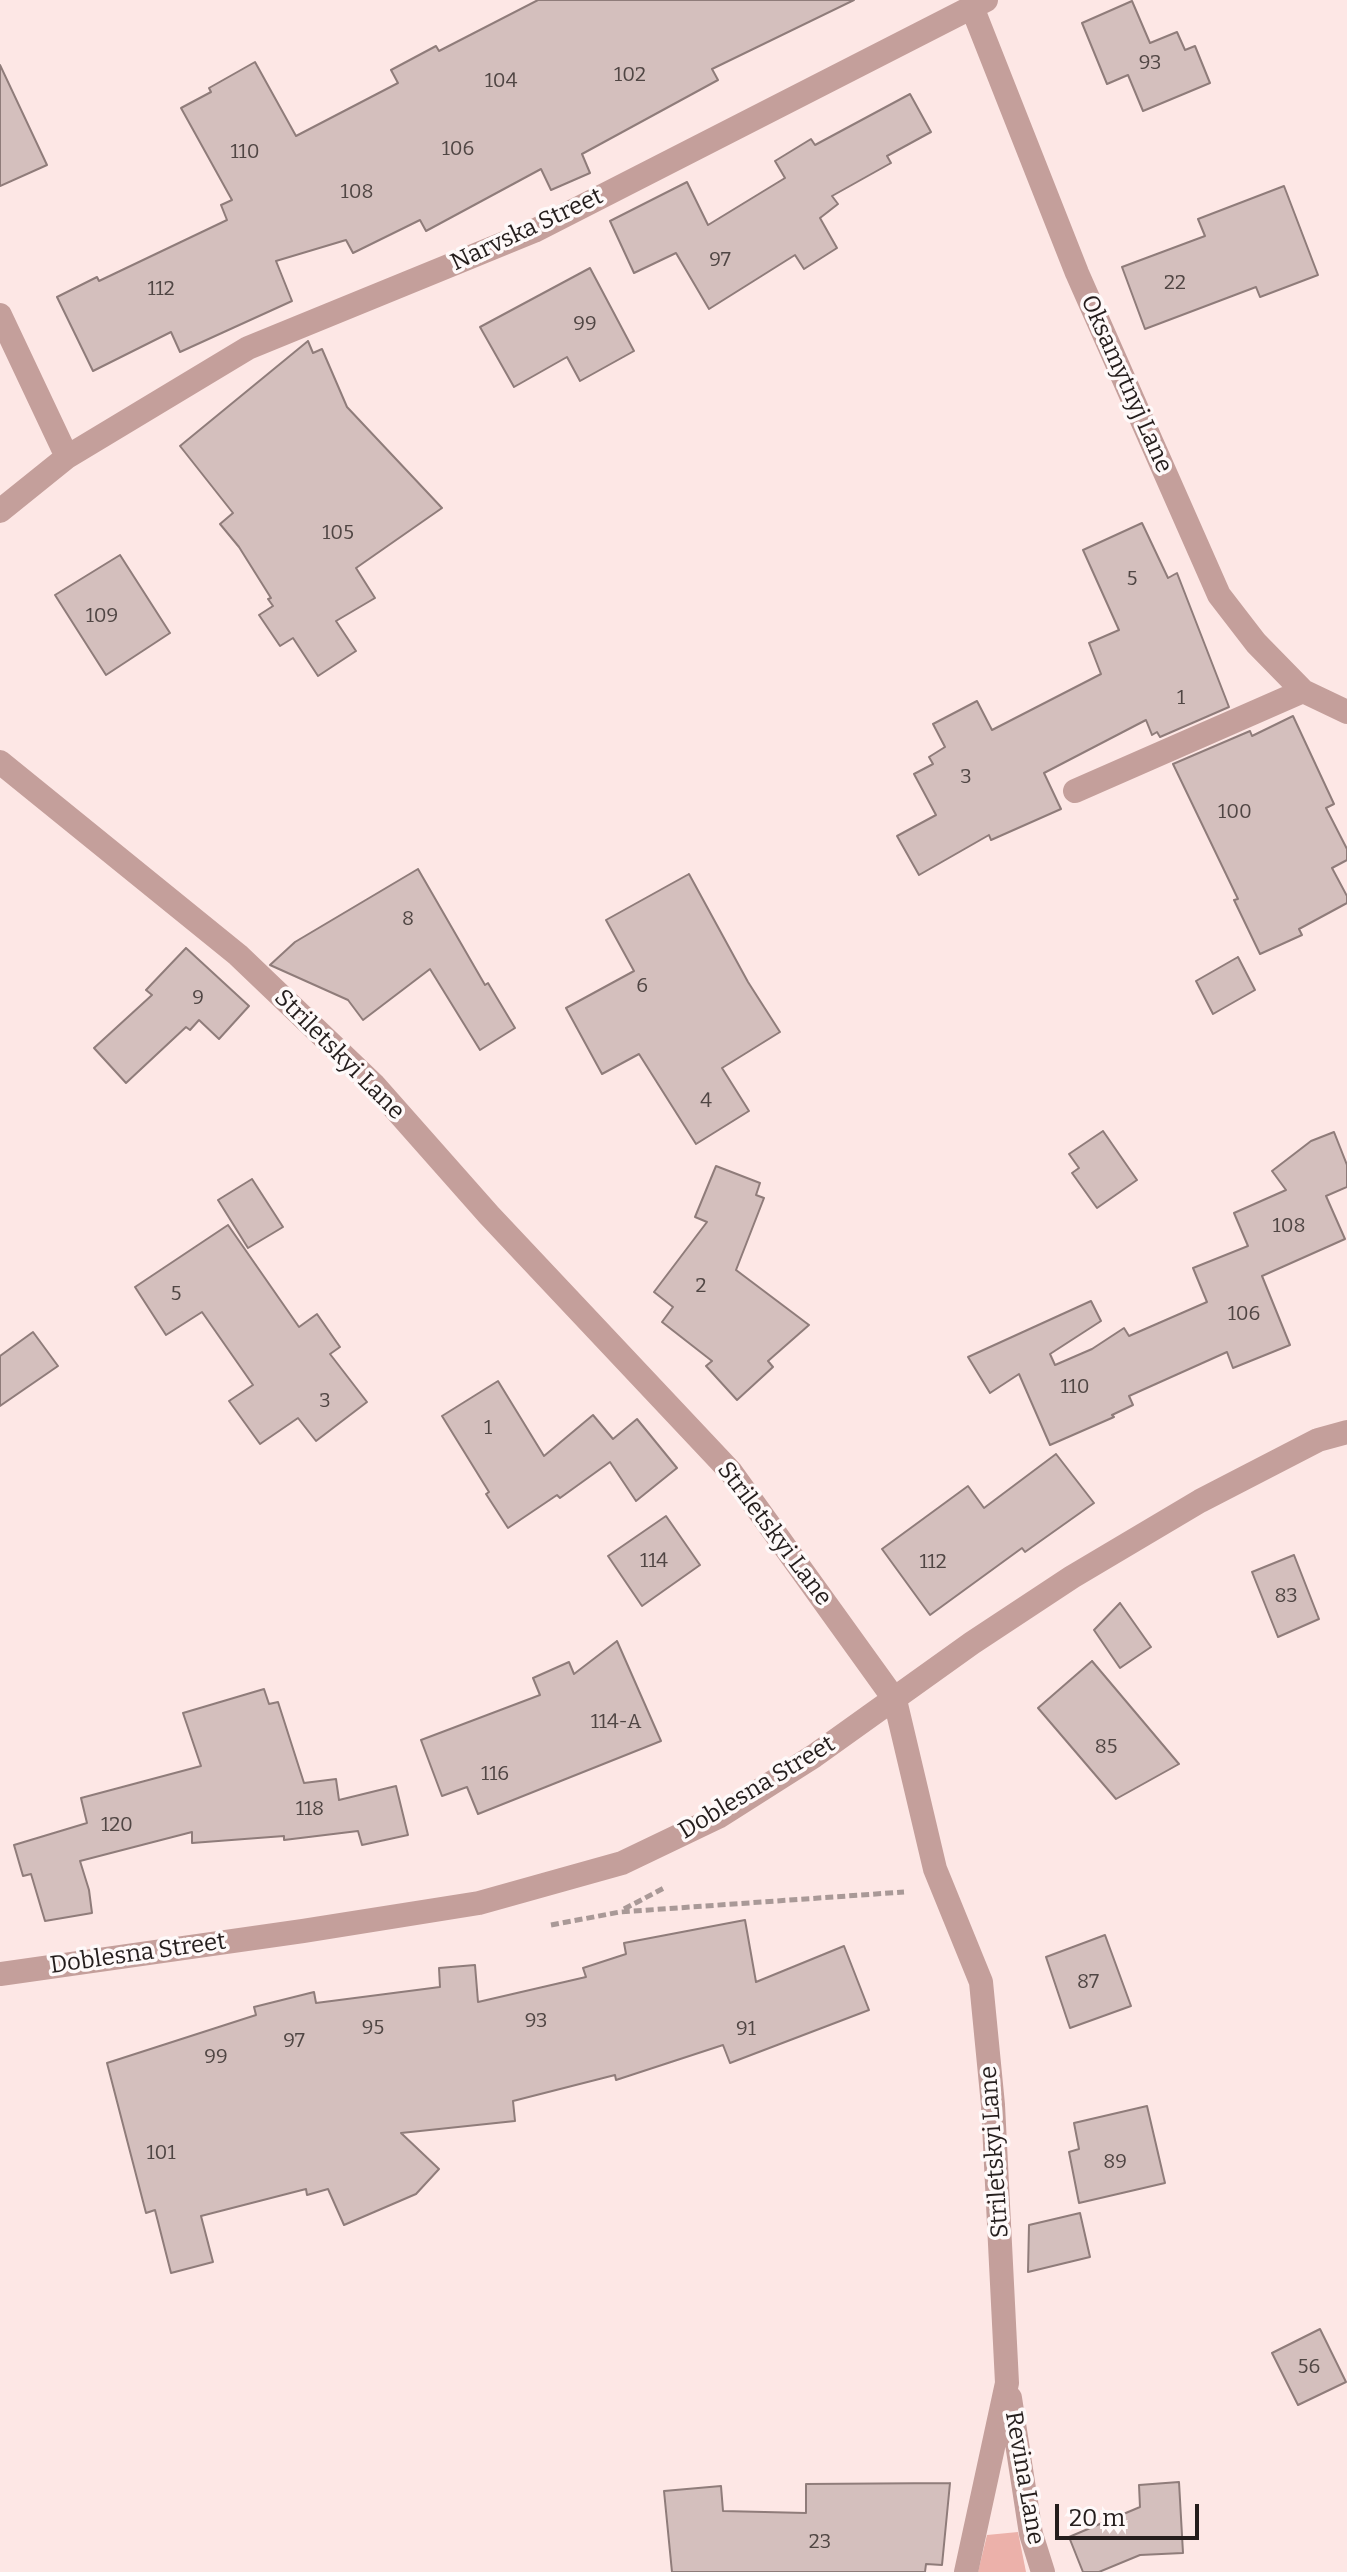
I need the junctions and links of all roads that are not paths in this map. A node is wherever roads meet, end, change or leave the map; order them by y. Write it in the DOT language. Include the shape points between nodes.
graph roads {
  1 [pos="979,4"];
  2 [pos="0,315"];
  3 [pos="67,457"];
  4 [pos="0,511"];
  5 [pos="1303,691"];
  6 [pos="1347,712"];
  7 [pos="0,762"];
  8 [pos="1075,791"];
  9 [pos="1347,1432"];
  10 [pos="895,1700"];
  11 [pos="0,1974"];
  12 [pos="1007,2383"];
  13 [pos="966,2572"];
  14 [pos="1043,2572"];
  1 -- 3 [label="street, Narvska Street" via="534,231 248,348"];
  1 -- 5 [label="street, Oksamytnyj Lane" via="1077,273 1219,595"];
  2 -- 3 [label="street"];
  3 -- 4 [label="street, Narvska Street"];
  5 -- 6 [label="street, Oksamytnyj Lane"];
  5 -- 8 [label="street"];
  7 -- 10 [label="street, Striletskyi Lane" via="238,955 374,1085 731,1472"];
  9 -- 10 [label="street, Doblesna Street" via="1318,1440 1200,1501 1059,1585"];
  10 -- 11 [label="street, Doblesna Street" via="718,1817 622,1863 479,1903"];
  10 -- 12 [label="street, Striletskyi Lane" via="935,1869 981,1982 993,2105"];
  12 -- 13 [label="street, Striletskyi Lane"];
  12 -- 14 [label="street, Revina Lane" via="1031,2534"];
}
